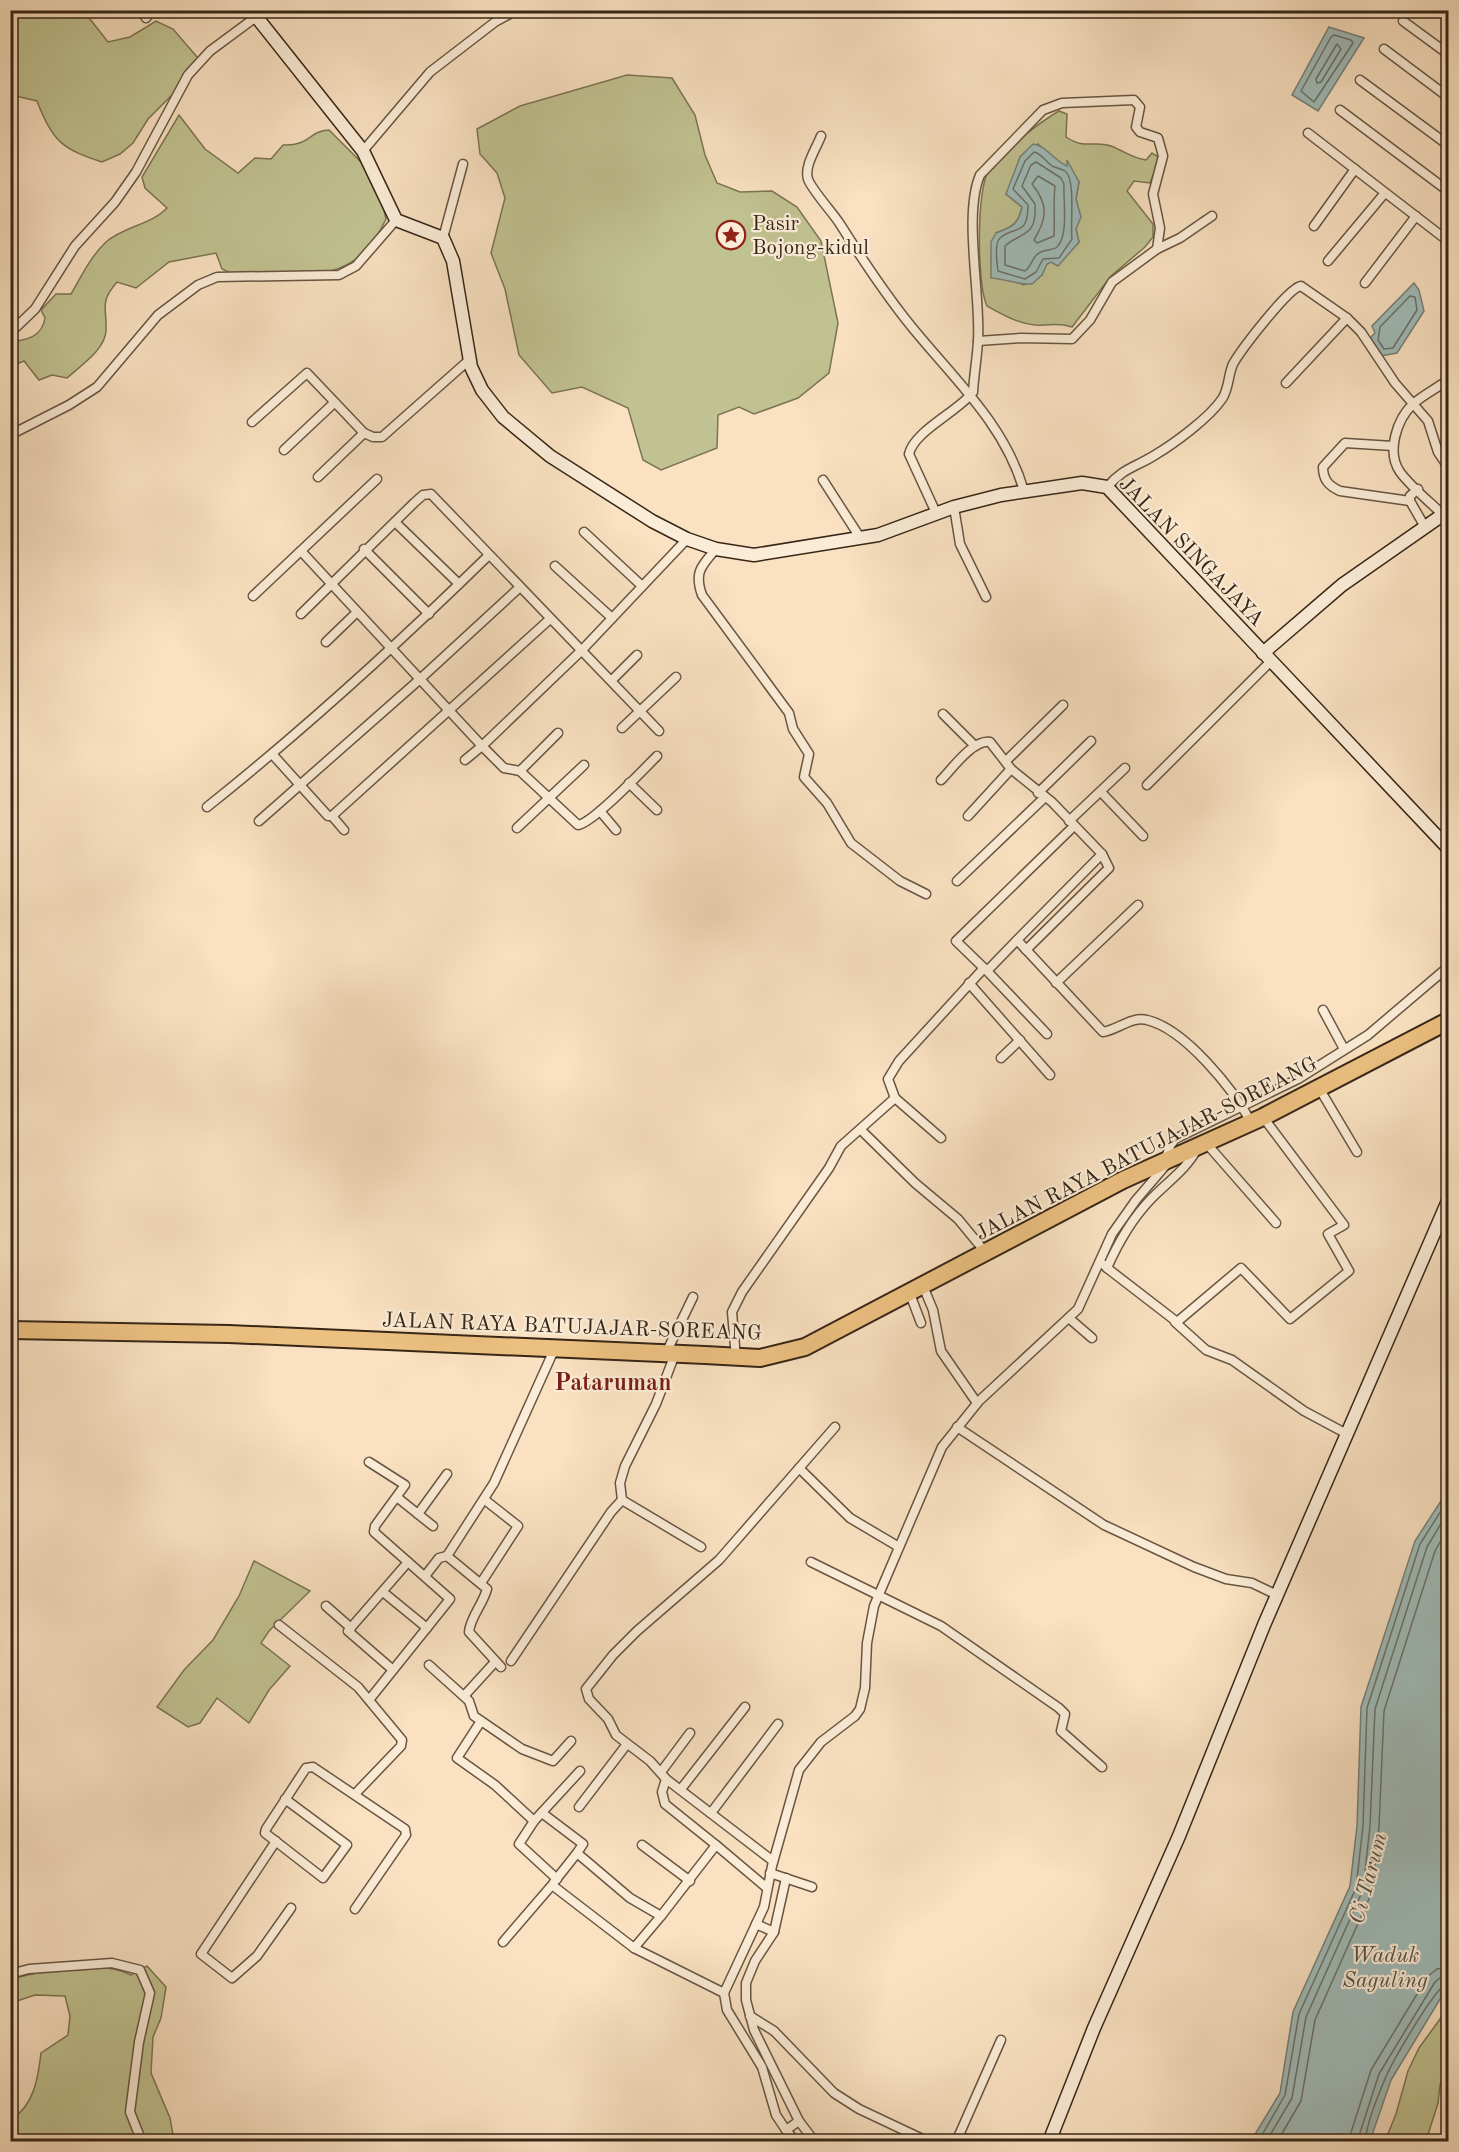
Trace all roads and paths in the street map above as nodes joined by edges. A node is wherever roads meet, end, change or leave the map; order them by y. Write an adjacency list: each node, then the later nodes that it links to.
1 (140, 10): 2 (street)
2 (152, 10)
3 (517, 10): 14 (street)
4 (254, 14): 14 (street); 29 (street)
5 (1403, 21): 7 (street)
6 (1384, 49): 9 (street)
7 (1449, 54)
8 (1360, 80): 13 (street)
9 (1449, 97)
10 (1340, 110): 17 (street)
11 (1308, 133): 16 (street)
12 (821, 136): 34 (street)
13 (1449, 144)
14 (363, 151): 21 (street)
15 (463, 164): 23 (street)
16 (1354, 170): 18 (street); 22 (street)
17 (1449, 191)
18 (1384, 194): 20 (street); 26 (street)
19 (1212, 216): 25 (street)
20 (1416, 216): 24 (street); 27 (street)
21 (396, 220): 23 (street); 39 (street)
22 (1314, 226)
23 (443, 238): 31 (street, JALAN SINGAJAYA)
24 (1449, 241)
25 (1157, 249): 30 (street); 30 (street)
26 (1328, 261)
27 (1365, 283)
28 (1347, 318): 33 (street); 36 (street); 46 (street)
29 (10, 333)
30 (978, 341): 34 (street)
31 (469, 360): 38 (street); 56 (street, JALAN SINGAJAYA)
32 (1449, 380): 36 (street)
33 (1286, 383)
34 (971, 394): 48 (street); 52 (street)
35 (334, 403): 37 (street); 38 (street); 41 (street)
36 (1413, 404): 40 (street); 42 (street)
37 (252, 422)
38 (364, 433): 43 (street)
39 (10, 435)
40 (1393, 446): 47 (street); 49 (street)
41 (284, 450)
42 (1449, 467)
43 (318, 477)
44 (377, 479): 60 (street)
45 (823, 480): 57 (street)
46 (1107, 487): 48 (street, JALAN SINGAJAYA); 78 (street, JALAN SINGAJAYA)
47 (1418, 489): 49 (street); 51 (street)
48 (1024, 491): 50 (street, JALAN SINGAJAYA)
49 (1410, 501): 54 (street)
50 (954, 507): 52 (street, JALAN SINGAJAYA); 68 (street)
51 (1446, 513): 54 (street)
52 (937, 514): 57 (street, JALAN SINGAJAYA)
53 (394, 522): 58 (street); 61 (street); 64 (street)
54 (1425, 527): 78 (street)
55 (584, 532): 65 (street)
56 (687, 539): 59 (street, JALAN SINGAJAYA); 65 (street)
57 (861, 539): 59 (street, JALAN SINGAJAYA)
58 (364, 549): 63 (street); 71 (street)
59 (716, 549): 120 (street)
60 (301, 551): 63 (street); 67 (street)
61 (489, 555): 64 (street); 66 (street)
62 (555, 566): 72 (street)
63 (330, 584): 69 (street); 70 (street)
64 (459, 584): 71 (street)
65 (642, 586): 72 (street)
66 (520, 587): 73 (street); 80 (street)
67 (253, 596)
68 (986, 597)
69 (357, 612): 74 (street); 75 (street)
70 (301, 614)
71 (429, 614): 75 (street)
72 (612, 618): 76 (street)
73 (550, 619): 76 (street); 84 (street)
74 (326, 642)
75 (392, 650): 80 (street); 92 (street)
76 (582, 650): 81 (street); 90 (street)
77 (637, 655): 81 (street)
78 (1267, 657): 101 (street); 117 (street, JALAN SINGAJAYA)
79 (676, 676): 83 (street)
80 (419, 680): 84 (street); 102 (street)
81 (612, 680): 83 (street)
82 (1063, 705): 96 (street)
83 (640, 708): 86 (street); 87 (street)
84 (446, 711): 90 (street); 109 (street)
85 (943, 714): 91 (street)
86 (622, 728)
87 (659, 731)
88 (558, 733): 98 (street)
89 (1091, 741): 104 (street)
90 (482, 746): 94 (street); 98 (street)
91 (975, 746): 96 (street); 99 (street)
92 (273, 755): 102 (street); 106 (street)
93 (657, 756): 100 (street)
94 (465, 760)
95 (584, 765): 105 (street)
96 (1008, 765): 104 (street); 110 (street)
97 (1125, 768): 103 (street)
98 (520, 771): 105 (street)
99 (941, 780)
100 (628, 783): 107 (street); 108 (street)
101 (1147, 785)
102 (300, 786): 109 (street); 111 (street)
103 (1101, 792): 112 (street); 116 (street)
104 (1041, 795): 112 (street); 119 (street)
105 (549, 799): 108 (street); 113 (street)
106 (207, 807)
107 (657, 810)
108 (600, 811): 115 (street)
109 (332, 816): 114 (street)
110 (968, 816)
111 (260, 821)
112 (1071, 823): 118 (street); 125 (street)
113 (517, 828)
114 (344, 830)
115 (616, 830)
116 (1143, 836)
117 (1449, 848)
118 (1102, 855): 122 (street); 123 (street)
119 (957, 881)
120 (926, 894)
121 (1138, 905): 127 (street)
122 (1017, 940): 123 (street); 125 (street)
123 (1026, 950): 127 (street)
124 (1449, 967): 132 (street)
125 (986, 969): 126 (street); 130 (street)
126 (969, 983): 131 (street); 136 (street)
127 (1056, 983): 137 (street)
128 (1323, 1010): 132 (street)
129 (1449, 1022): 135 (highway, JALAN RAYA BATUJAJAR-SOREANG)
130 (1047, 1034)
131 (1020, 1040): 133 (street); 134 (street)
132 (1344, 1049): 137 (street)
133 (1001, 1058)
134 (1050, 1075)
135 (1319, 1088): 137 (highway, JALAN RAYA BATUJAJAR-SOREANG); 141 (street)
136 (895, 1098): 138 (street); 139 (street)
137 (1251, 1114): 140 (highway, JALAN RAYA BATUJAJAR-SOREANG); 142 (street); 150 (street)
138 (861, 1130): 145 (street); 156 (street)
139 (941, 1138)
140 (1200, 1146): 142 (highway, JALAN RAYA BATUJAJAR-SOREANG); 144 (street); 146 (street)
141 (1357, 1152)
142 (1172, 1158): 145 (highway, JALAN RAYA BATUJAJAR-SOREANG); 146 (street)
143 (1449, 1201): 160 (street)
144 (1276, 1223)
145 (986, 1253): 147 (highway, JALAN RAYA BATUJAJAR-SOREANG)
146 (1103, 1265): 149 (street); 150 (street)
147 (917, 1290): 151 (street); 156 (highway, JALAN RAYA BATUJAJAR-SOREANG); 157 (street)
148 (693, 1297): 155 (street)
149 (1070, 1319): 153 (street); 157 (street)
150 (1175, 1322): 160 (street)
151 (921, 1323)
152 (10, 1330): 154 (highway, JALAN RAYA BATUJAJAR-SOREANG)
153 (1092, 1338)
154 (554, 1350): 155 (highway, JALAN RAYA BATUJAJAR-SOREANG); 165 (street)
155 (671, 1354): 156 (highway, JALAN RAYA BATUJAJAR-SOREANG); 166 (street)
156 (736, 1359)
157 (977, 1403): 159 (street)
158 (835, 1427): 162 (street)
159 (957, 1427): 170 (street); 178 (street)
160 (1347, 1434): 178 (street)
161 (369, 1462): 164 (street)
162 (799, 1468): 170 (street); 193 (street)
163 (447, 1474): 167 (street)
164 (398, 1498): 167 (street); 172 (street)
165 (485, 1500): 171 (street); 175 (street)
166 (622, 1500): 169 (street); 183 (street)
167 (418, 1514): 168 (street)
168 (433, 1526)
169 (701, 1547)
170 (899, 1547): 177 (street)
171 (447, 1556): 174 (street); 175 (street)
172 (408, 1562): 174 (street); 176 (street)
173 (811, 1562): 177 (street)
174 (425, 1576): 182 (street)
175 (481, 1583): 186 (street)
176 (383, 1592): 181 (street); 182 (street)
177 (878, 1595): 194 (street); 208 (street)
178 (1277, 1595): 234 (street)
179 (326, 1606): 181 (street)
180 (279, 1625): 187 (street)
181 (351, 1628): 185 (street)
182 (427, 1628): 185 (street)
183 (511, 1660)
184 (429, 1665): 186 (street)
185 (393, 1670): 187 (street)
186 (464, 1696): 189 (street)
187 (369, 1700): 198 (street)
188 (745, 1707): 197 (street)
189 (481, 1721): 192 (street); 203 (street)
190 (778, 1724): 202 (street)
191 (690, 1733): 196 (street)
192 (571, 1741)
193 (627, 1744): 196 (street); 200 (street)
194 (1102, 1767)
195 (580, 1771): 201 (street)
196 (663, 1776): 197 (street); 206 (street)
197 (681, 1790): 202 (street)
198 (355, 1794): 199 (street); 216 (street)
199 (285, 1799): 204 (street); 204 (street)
200 (579, 1807)
201 (542, 1813): 203 (street); 207 (street)
202 (711, 1813): 208 (street)
203 (534, 1821): 212 (street)
204 (276, 1841): 215 (street)
205 (642, 1845): 211 (street)
206 (716, 1845): 211 (street); 214 (street)
207 (577, 1853): 212 (street); 217 (street)
208 (773, 1861): 209 (street)
209 (770, 1873): 210 (street); 214 (street)
210 (786, 1878): 213 (street); 219 (street)
211 (690, 1881): 217 (street)
212 (554, 1882): 220 (street); 221 (street)
213 (812, 1887)
214 (767, 1888): 218 (street)
215 (291, 1908)
216 (355, 1909)
217 (661, 1916): 221 (street)
218 (756, 1924): 219 (street); 223 (street)
219 (774, 1932): 224 (street)
220 (503, 1942)
221 (634, 1948): 223 (street)
222 (10, 1974): 229 (street)
223 (724, 1994): 227 (street)
224 (750, 2016): 226 (street); 232 (street)
225 (1001, 2040): 228 (street)
226 (799, 2121): 227 (street); 231 (street)
227 (786, 2130): 230 (street)
228 (957, 2138): 233 (street)
229 (142, 2142)
230 (796, 2142)
231 (815, 2142)
232 (929, 2142)
233 (971, 2142)
234 (1049, 2142)

